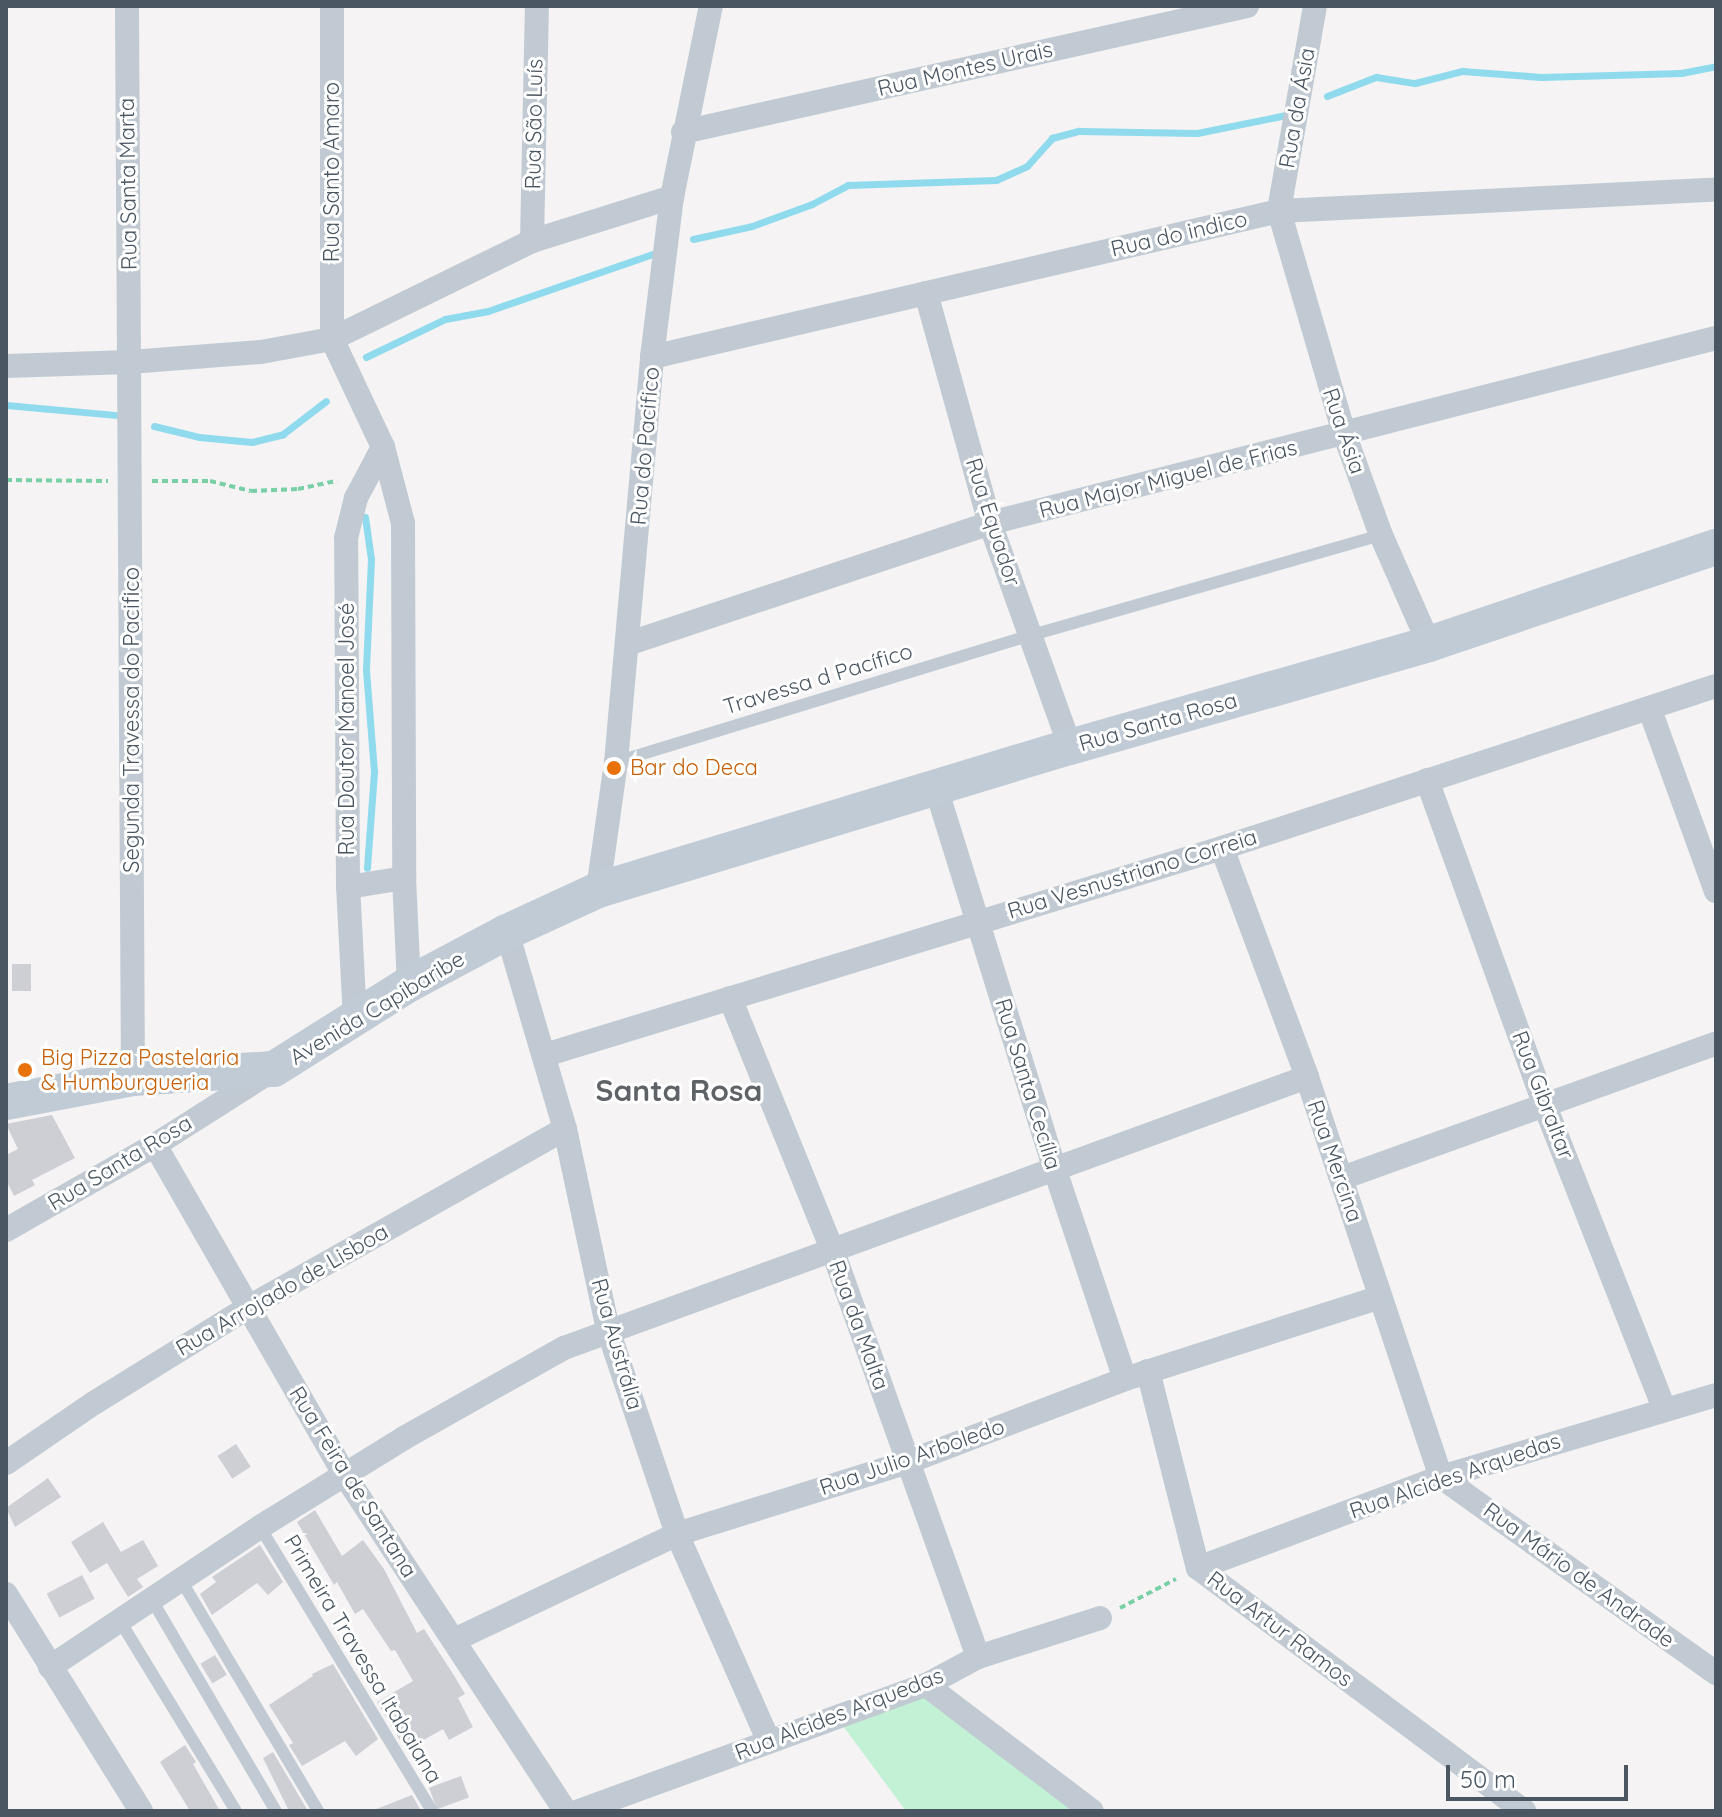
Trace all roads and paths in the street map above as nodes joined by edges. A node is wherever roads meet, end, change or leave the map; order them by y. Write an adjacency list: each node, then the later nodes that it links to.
1 (127, 6): 16 (street, Rua Santa Marta)
2 (332, 6): 14 (street, Rua Santo Amaro)
3 (537, 6): 11 (street, Rua São Luís)
4 (711, 6): 7 (street, Rua do Pacifico)
5 (1247, 6): 7 (street, Rua Montes Urais)
6 (1315, 6): 10 (street, Rua da Ásia)
7 (683, 132): 9 (street, Rua do Pacifico)
8 (1716, 190): 10 (street, Rua do indico)
9 (672, 197): 11 (street); 15 (street, Rua do Pacifico)
10 (1279, 211): 12 (street, Rua do indico); 18 (street, Rua Ásia)
11 (532, 241): 14 (street)
12 (926, 293): 15 (street, Rua do indico); 23 (street, Rua Equador)
13 (1716, 338): 18 (street, Rua Major Miguel de Frias)
14 (332, 339): 16 (street); 19 (street)
15 (652, 357): 27 (street, Rua do Pacifico)
16 (130, 362): 17 (street); 22 (street, Segunda Travessa do Pacifico)
17 (6, 366)
18 (1344, 433): 23 (street, Rua Major Miguel de Frias); 24 (street, Rua Ásia)
19 (383, 447): 20 (street, Rua Doutor Manoel José); 36 (street)
20 (366, 475): 22 (path); 37 (street, Rua Doutor Manoel José)
21 (6, 480): 22 (path)
22 (131, 482): 49 (street, Segunda Travessa do Pacifico)
23 (990, 523): 26 (street, Rua Equador); 27 (street, Rua Major Miguel de Frias)
24 (1381, 535): 26 (lane, Travessa d Pacífico); 28 (street, Rua Ásia)
25 (1716, 547): 28 (street, Rua Santa Rosa)
26 (1032, 635): 31 (street, Rua Equador); 32 (lane, Travessa d Pacífico)
27 (627, 644): 32 (street, Rua do Pacifico)
28 (1429, 644): 31 (street, Rua Santa Rosa)
29 (1716, 686): 30 (street, Rua Vesnustriano Correia)
30 (1650, 710): 33 (street, Rua Vesnustriano Correia); 39 (street)
31 (1070, 747): 34 (street, Rua Santa Rosa)
32 (616, 762): 38 (street, Rua do Pacifico)
33 (1427, 780): 35 (street, Rua Vesnustriano Correia); 51 (street, Rua Gibraltar)
34 (936, 788): 38 (street, Rua Santa Rosa); 40 (street, Rua Santa Cecília)
35 (1222, 848): 40 (street, Rua Vesnustriano Correia); 48 (street, Rua Mercina)
36 (404, 878): 37 (street); 42 (street)
37 (348, 887): 44 (street, Rua Doutor Manoel José)
38 (598, 890): 41 (street, Avenida Capibaribe)
39 (1716, 891)
40 (978, 921): 43 (street, Rua Vesnustriano Correia); 54 (street, Rua Santa Cecília)
41 (507, 932): 42 (street, Avenida Capibaribe); 46 (street, Rua Austrália)
42 (409, 984): 44 (street, Avenida Capibaribe)
43 (730, 998): 46 (street, Rua Vesnustriano Correia); 57 (street, Rua da Malta)
44 (355, 1019): 47 (street, Avenida Capibaribe)
45 (1716, 1043): 51 (street)
46 (545, 1055): 52 (street, Rua Austrália)
47 (274, 1069): 49 (street, Avenida Capibaribe); 53 (street, Rua Santa Rosa)
48 (1307, 1077): 54 (street); 55 (street, Rua Mercina)
49 (133, 1078): 50 (street, Avenida Capibaribe)
50 (6, 1102)
51 (1545, 1106): 55 (street); 63 (street, Rua Gibraltar)
52 (565, 1129): 59 (street, Rua Arrojado de Lisboa); 60 (street, Rua Austrália)
53 (155, 1145): 56 (street, Rua Santa Rosa); 59 (street, Rua Feira de Santana)
54 (1055, 1170): 57 (street); 61 (street, Rua Santa Cecília)
55 (1342, 1178): 58 (street, Rua Mercina)
56 (6, 1230)
57 (832, 1249): 60 (street); 64 (street, Rua da Malta)
58 (1380, 1297): 61 (street, Rua Julio Arboledo); 67 (street, Rua Mercina)
59 (247, 1308): 65 (street, Rua Arrojado de Lisboa); 66 (street, Rua Feira de Santana)
60 (608, 1330): 66 (street); 69 (street, Rua Austrália)
61 (1136, 1375): 64 (street, Rua Julio Arboledo); 70 (street, Rua Artur Ramos)
62 (1716, 1395): 63 (street, Rua Alcides Arquedas)
63 (1664, 1408): 67 (street, Rua Alcides Arquedas)
64 (908, 1462): 69 (street, Rua Julio Arboledo); 77 (street, Rua da Malta)
65 (6, 1463)
66 (346, 1477): 68 (street); 76 (street, Rua Feira de Santana)
67 (1441, 1477): 70 (street, Rua Alcides Arquedas); 79 (street, Rua Mário de Andrade)
68 (260, 1527): 71 (street); 86 (lane, Primeira Travessa Itabaiana)
69 (677, 1534): 76 (street, Rua Julio Arboledo); 81 (street, Rua Austrália)
70 (1198, 1568): 74 (path); 90 (street, Rua Artur Ramos)
71 (181, 1580): 73 (street); 85 (lane)
72 (6, 1594): 78 (street)
73 (152, 1600): 75 (street); 84 (lane)
74 (1100, 1618): 77 (street, Rua Alcides Arquedas)
75 (120, 1621): 78 (street); 83 (lane)
76 (454, 1640): 87 (street, Rua Feira de Santana)
77 (978, 1657): 80 (street, Rua Alcides Arquedas)
78 (50, 1667): 82 (street)
79 (1716, 1673)
80 (926, 1685): 81 (street, Rua Alcides Arquedas); 89 (street)
81 (769, 1742): 88 (street, Rua Alcides Arquedas)
82 (141, 1811)
83 (236, 1811)
84 (276, 1811)
85 (318, 1811)
86 (432, 1811)
87 (565, 1811)
88 (579, 1811)
89 (1092, 1811)
90 (1524, 1811)

